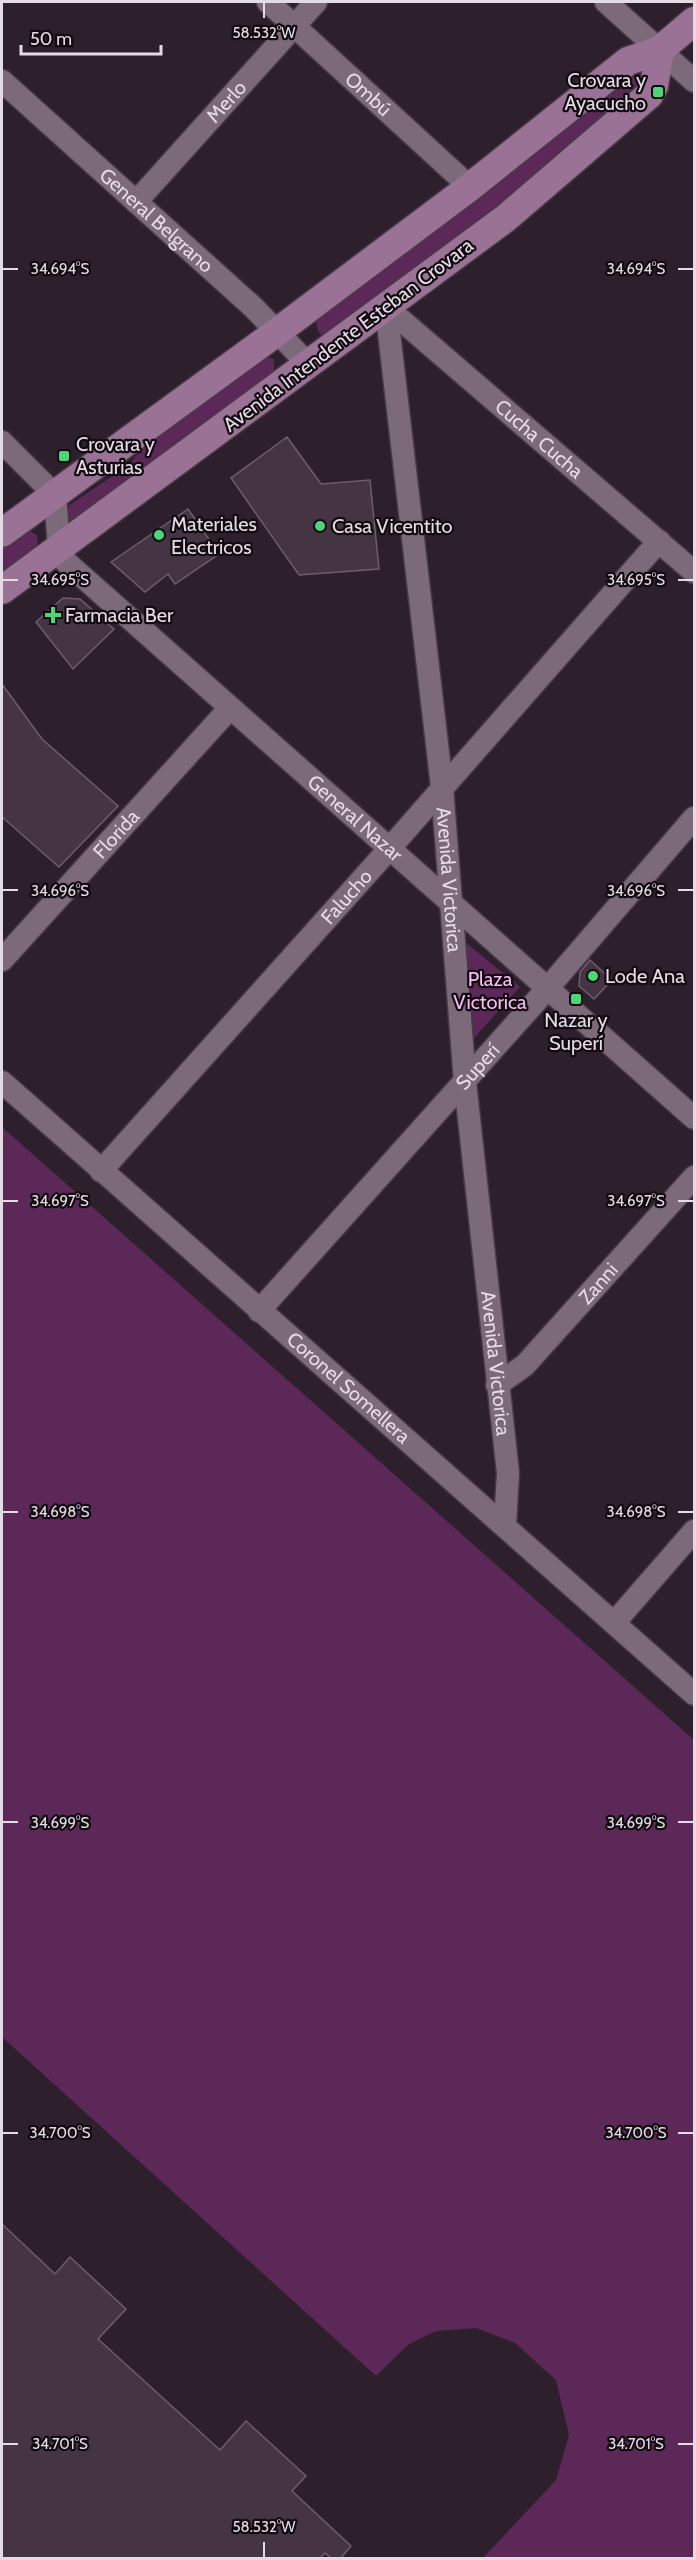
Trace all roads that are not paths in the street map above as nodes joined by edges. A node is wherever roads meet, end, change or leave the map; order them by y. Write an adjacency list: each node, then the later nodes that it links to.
1 (268, 2): 5 (street, Ombú)
2 (316, 2): 5 (street, Merlo)
3 (606, 2): 6 (street)
4 (694, 21): 6 (main road)
5 (294, 25): 9 (street, Ombú); 10 (street, Merlo)
6 (660, 50): 8 (street); 9 (main road); 11 (main road, Avenida Intendente Esteban Crovara)
7 (2, 81): 10 (street, General Belgrano)
8 (694, 81)
9 (470, 187): 12 (main road)
10 (136, 202): 12 (street, General Belgrano)
11 (386, 306): 13 (main road, Avenida Intendente Esteban Crovara); 17 (street, Cucha Cucha); 22 (street, Avenida Victorica)
12 (277, 332): 13 (street, General Belgrano); 15 (main road)
13 (308, 364): 18 (main road, Avenida Intendente Esteban Crovara)
14 (2, 442): 15 (street)
15 (55, 495): 16 (main road); 18 (street)
16 (2, 533)
17 (659, 541): 19 (street, Cucha Cucha); 22 (street, Falucho)
18 (59, 549): 20 (main road, Avenida Intendente Esteban Crovara); 21 (street, General Nazar)
19 (694, 572)
20 (2, 590)
21 (230, 708): 24 (street, General Nazar); 26 (street, Florida)
22 (442, 787): 24 (street, Falucho); 25 (street, Avenida Victorica)
23 (694, 818): 27 (street, Superí)
24 (390, 848): 25 (street, General Nazar); 31 (street, Falucho)
25 (450, 903): 27 (street, General Nazar); 29 (street, Avenida Victorica)
26 (2, 960)
27 (547, 989): 29 (street, Superí); 30 (street, General Nazar)
28 (2, 1082): 31 (street, Coronel Somellera)
29 (465, 1082): 33 (street, Superí); 34 (street, Avenida Victorica)
30 (694, 1118)
31 (102, 1171): 33 (street, Coronel Somellera)
32 (694, 1177): 34 (street, Zanni)
33 (259, 1311): 35 (street, Coronel Somellera)
34 (497, 1385): 35 (street, Avenida Victorica)
35 (505, 1524): 37 (street, Coronel Somellera)
36 (694, 1531): 37 (street)
37 (614, 1623): 38 (street, Coronel Somellera)
38 (694, 1694)

